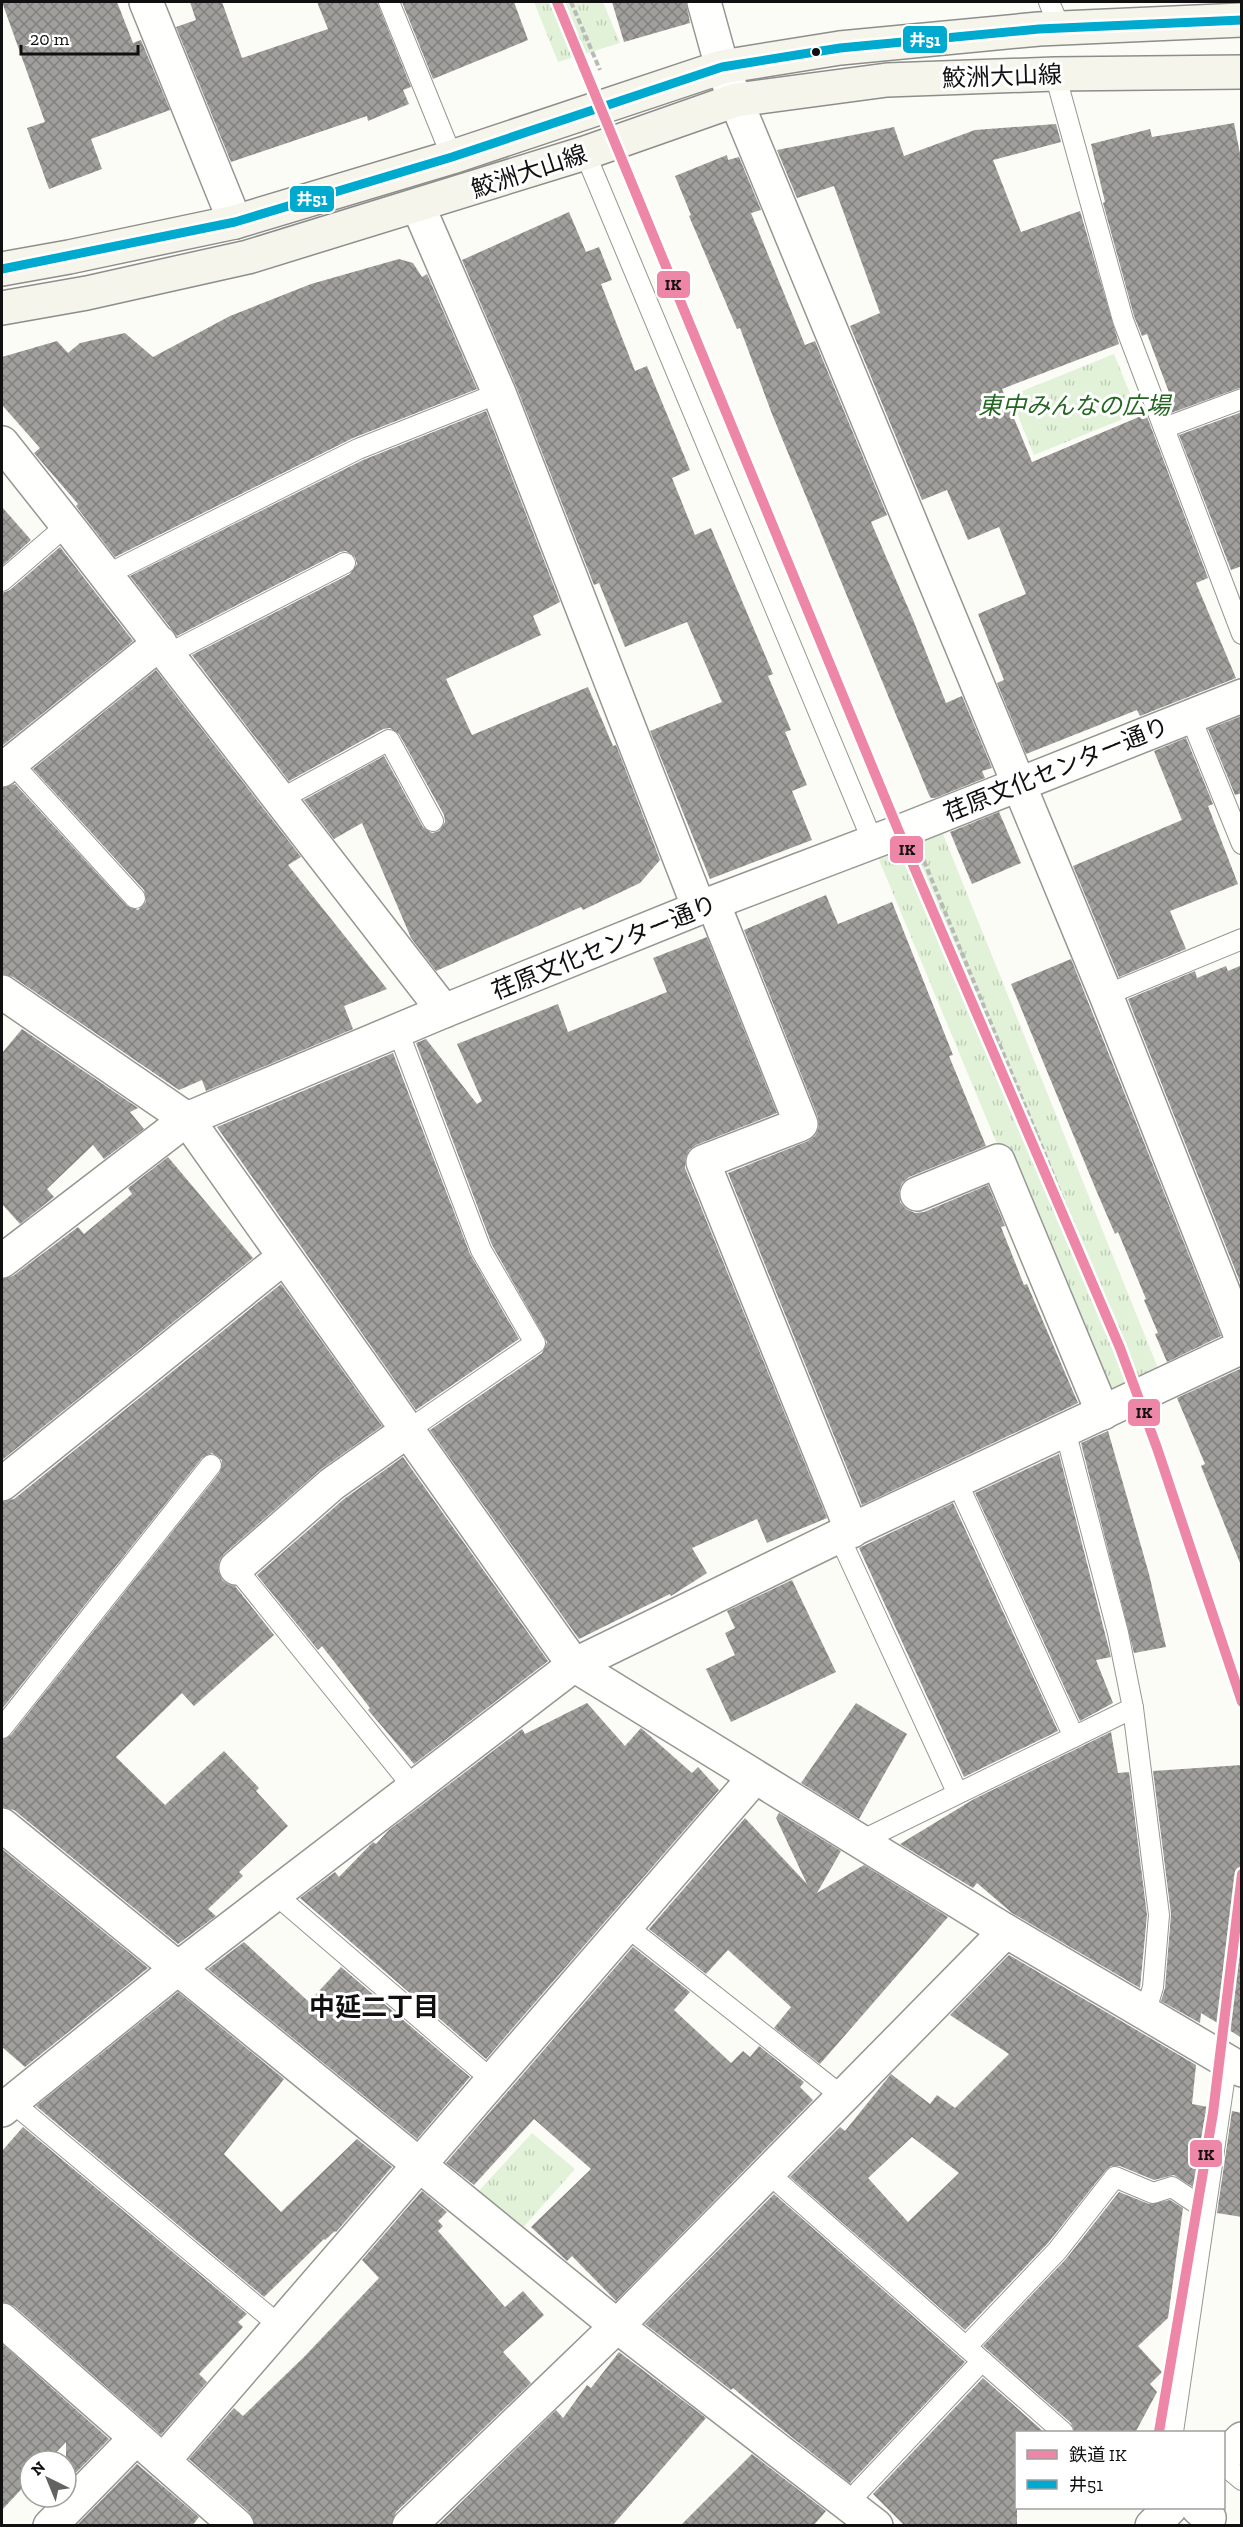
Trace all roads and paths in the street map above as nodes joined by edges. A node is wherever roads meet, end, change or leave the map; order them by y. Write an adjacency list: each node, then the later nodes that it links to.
1 (146, 2): 15 (street)
2 (389, 2): 13 (lane)
3 (571, 2): 10 (path)
4 (704, 2): 7 (street)
5 (1054, 15): 6 (main road, 鮫洲大山線); 7 (main road, 鮫洲大山線)
6 (1242, 20)
7 (722, 66): 11 (street); 13 (main road, 鮫洲大山線)
8 (1242, 72): 9 (main road, 鮫洲大山線)
9 (1055, 74): 11 (main road, 鮫洲大山線); 20 (lane)
10 (602, 76)
11 (736, 100): 12 (main road, 鮫洲大山線); 31 (street)
12 (585, 153): 14 (main road, 鮫洲大山線); 35 (lane)
13 (452, 157): 15 (main road, 鮫洲大山線)
14 (418, 206): 17 (main road, 鮫洲大山線); 18 (street)
15 (235, 222): 16 (main road, 鮫洲大山線)
16 (2, 269)
17 (2, 308)
18 (499, 393): 24 (lane); 38 (street)
19 (1242, 399): 20 (lane)
20 (1164, 428): 26 (lane)
21 (2, 443): 22 (street)
22 (68, 525): 24 (street); 25 (lane)
23 (345, 563): 27 (lane)
24 (106, 575): 27 (street)
25 (2, 581)
26 (1242, 634)
27 (164, 649): 30 (street); 32 (street)
28 (1242, 696): 29 (street, 荏原文化センター通り)
29 (1190, 716): 31 (street, 荏原文化センター通り); 36 (lane)
30 (6, 766): 37 (lane)
31 (1020, 784): 34 (street, 荏原文化センター通り); 41 (street)
32 (281, 799): 33 (lane); 42 (street)
33 (433, 821)
34 (910, 827): 35 (street, 荏原文化センター通り); 50 (path)
35 (873, 842): 38 (street, 荏原文化センター通り)
36 (1242, 844)
37 (135, 898)
38 (706, 906): 42 (street, 荏原文化センター通り); 57 (street)
39 (1242, 939): 41 (lane)
40 (2, 992): 44 (street)
41 (1106, 995): 48 (street)
42 (444, 1011): 43 (street, 荏原文化センター通り)
43 (398, 1031): 44 (street, 荏原文化センター通り); 53 (lane)
44 (187, 1119): 46 (street); 47 (street, 荏原文化センター通り)
45 (917, 1194): 51 (street)
46 (284, 1257): 53 (street); 56 (street)
47 (2, 1261)
48 (1242, 1339)
49 (1242, 1347): 50 (street)
50 (1140, 1396): 51 (street)
51 (1102, 1413): 52 (street)
52 (1065, 1430): 55 (street); 60 (lane)
53 (407, 1431): 58 (street); 59 (street)
54 (211, 1465): 61 (lane)
55 (964, 1479): 57 (street); 62 (lane)
56 (2, 1484)
57 (845, 1534): 59 (street); 65 (lane)
58 (236, 1568): 64 (lane)
59 (574, 1665): 63 (street); 64 (street)
60 (1133, 1708): 62 (lane); 72 (lane)
61 (2, 1728)
62 (1074, 1737): 65 (lane)
63 (755, 1777): 67 (street); 69 (street)
64 (414, 1788): 68 (street)
65 (957, 1792): 67 (lane)
66 (2, 1825): 71 (street)
67 (861, 1840): 70 (street)
68 (275, 1894): 71 (street); 74 (lane)
69 (626, 1926): 74 (street); 75 (lane)
70 (1006, 1931): 72 (street); 75 (street)
71 (177, 1969): 76 (street); 77 (street)
72 (1145, 2014): 73 (street)
73 (1234, 2065): 79 (lane)
74 (492, 2080): 77 (street)
75 (843, 2097): 78 (street)
76 (7, 2106): 81 (lane)
77 (419, 2166): 81 (street); 82 (street)
78 (768, 2173): 82 (street); 83 (lane)
79 (1205, 2210): 83 (lane); 86 (lane)
80 (2, 2320): 87 (street)
81 (280, 2326): 90 (street)
82 (617, 2326): 97 (street); 98 (street)
83 (966, 2347): 84 (lane)
84 (982, 2361): 85 (lane); 93 (lane)
85 (1062, 2431)
86 (1173, 2431)
87 (136, 2438): 90 (street); 95 (street)
88 (1242, 2439): 89 (street)
89 (1225, 2456)
90 (163, 2461): 96 (street)
91 (1225, 2466): 92 (lane)
92 (1242, 2480)
93 (859, 2491)
94 (1199, 2509): 99 (street)
95 (51, 2526)
96 (237, 2526)
97 (409, 2526)
98 (876, 2526)
99 (1207, 2526)

